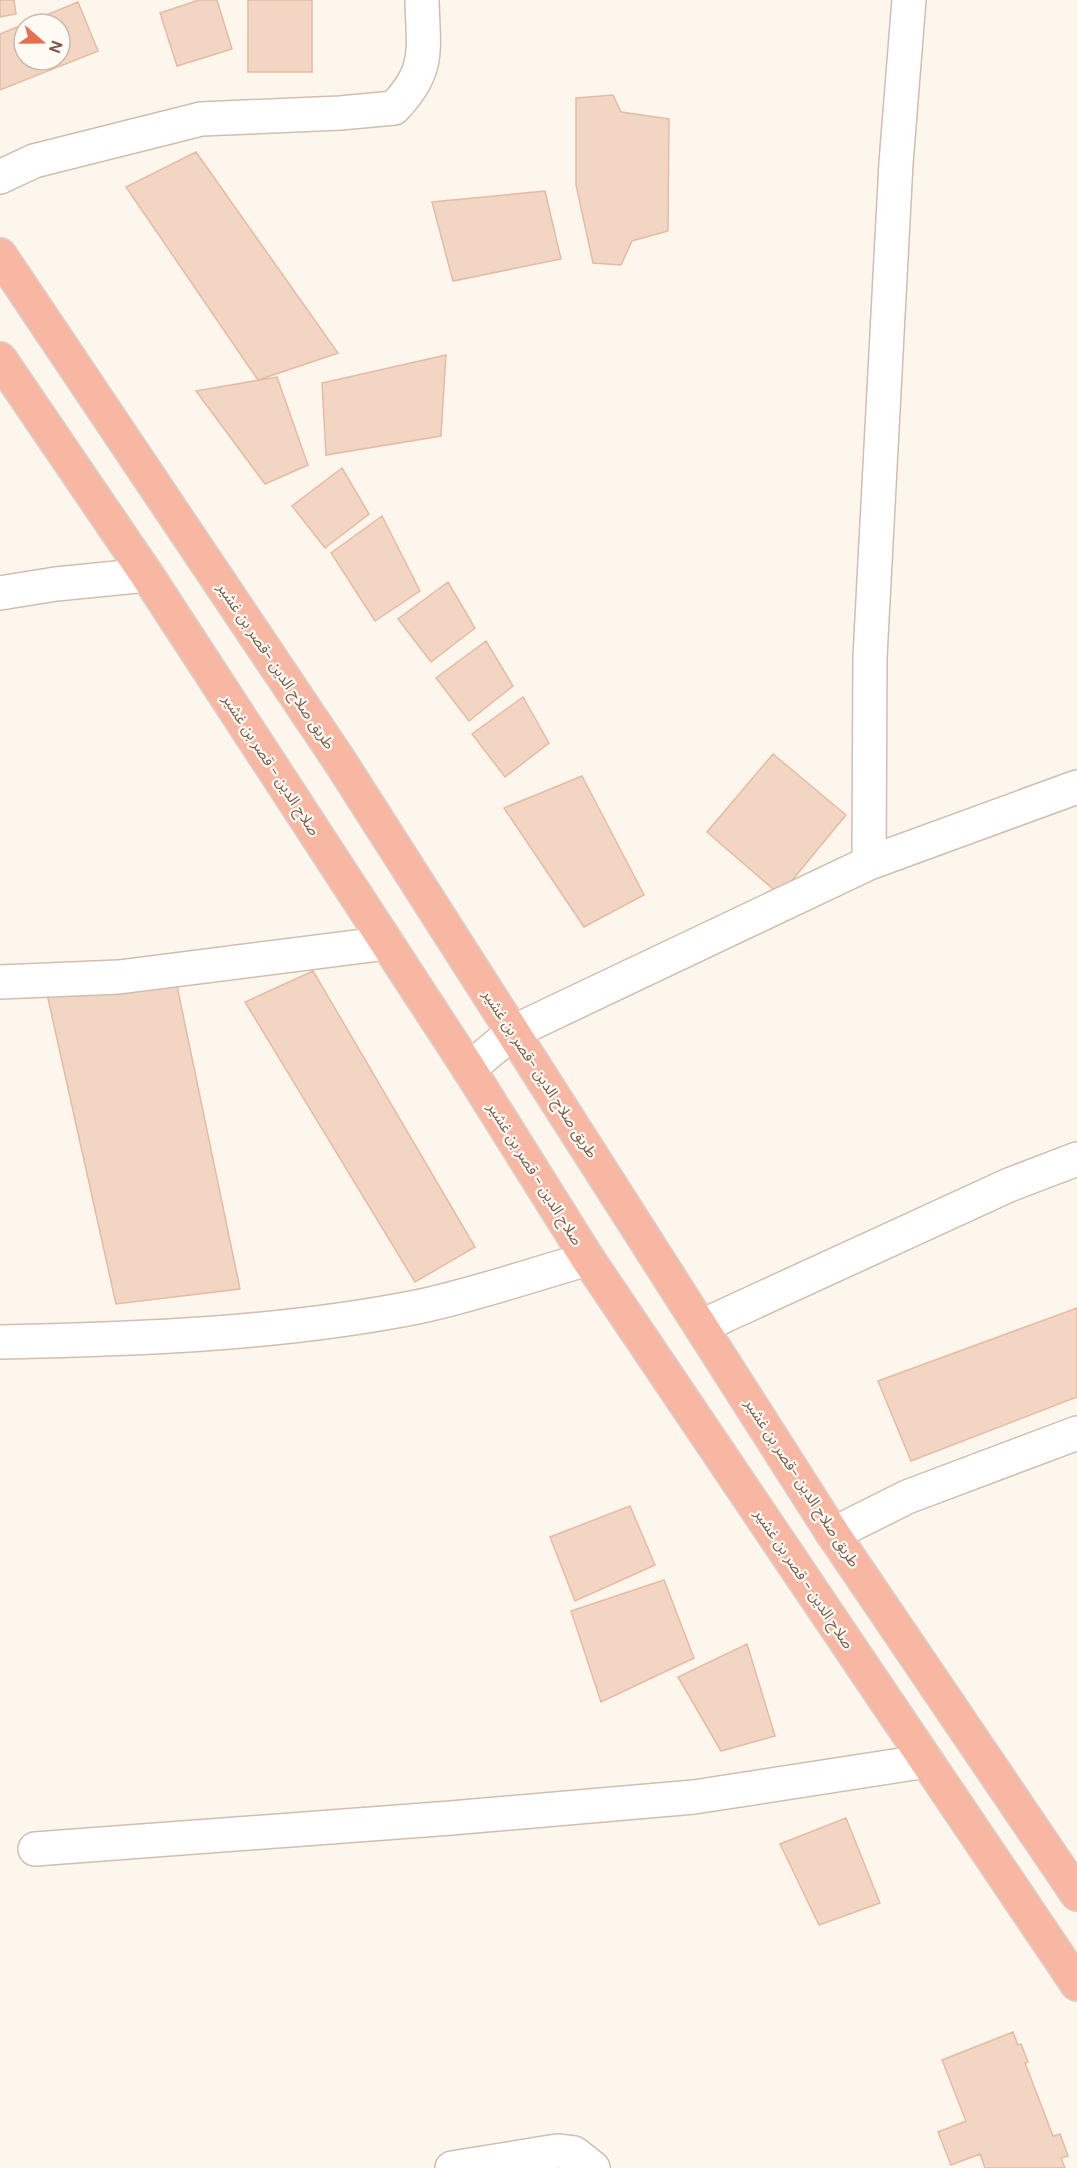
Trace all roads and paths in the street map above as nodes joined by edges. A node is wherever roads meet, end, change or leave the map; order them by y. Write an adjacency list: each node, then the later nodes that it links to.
1 (422, 0): 3 (street)
2 (909, 0): 9 (street)
3 (0, 177)
4 (0, 255): 12 (highway, طريق صلاح الدين -قصر بن غشير)
5 (0, 359): 6 (highway, صلاح الدين - قصر بن غشير)
6 (147, 575): 7 (street); 10 (highway, صلاح الدين - قصر بن غشير)
7 (0, 593)
8 (1077, 787): 9 (street)
9 (869, 863): 12 (street)
10 (387, 943): 11 (street); 13 (highway, صلاح الدين - قصر بن غشير)
11 (0, 982)
12 (513, 1032): 13 (street); 16 (highway, طريق صلاح الدين -قصر بن غشير)
13 (469, 1069): 15 (highway, صلاح الدين - قصر بن غشير)
14 (1077, 1159): 16 (street)
15 (588, 1259): 17 (street); 20 (highway, صلاح الدين - قصر بن غشير)
16 (702, 1326): 19 (highway, طريق صلاح الدين -قصر بن غشير)
17 (0, 1342)
18 (1077, 1433): 19 (street)
19 (833, 1534): 22 (highway, طريق صلاح الدين -قصر بن غشير)
20 (927, 1761): 21 (street); 23 (highway, صلاح الدين - قصر بن غشير)
21 (35, 1849)
22 (1077, 1894)
23 (1077, 1984)
24 (452, 2168): 25 (street)
25 (593, 2168)

